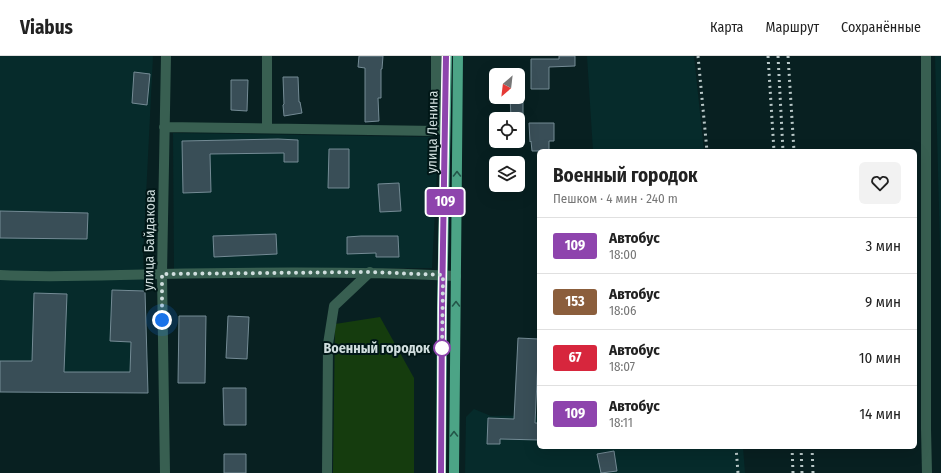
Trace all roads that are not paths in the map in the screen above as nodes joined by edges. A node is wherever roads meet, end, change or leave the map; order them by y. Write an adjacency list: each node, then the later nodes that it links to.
1 (166, 56): 7 (street, улица Байдакова)
2 (267, 56): 8 (street)
3 (436, 56): 8 (street, улица Ленина)
4 (446, 56): 12 (main road, улица Ленина)
5 (458, 56): 13 (main road, улица Ленина, one-way to 5)
6 (926, 56): 18 (street)
7 (164, 127): 8 (street); 11 (street, улица Байдакова)
8 (267, 128)
9 (370, 272): 11 (street); 12 (street); 15 (street)
10 (0, 274): 11 (street)
11 (162, 274): 14 (street, улица Байдакова)
12 (443, 275): 13 (street); 16 (main road, улица Ленина)
13 (456, 276): 17 (main road, улица Ленина, one-way to 13)
14 (165, 473)
15 (327, 473)
16 (441, 473)
17 (454, 473)
18 (928, 473)

